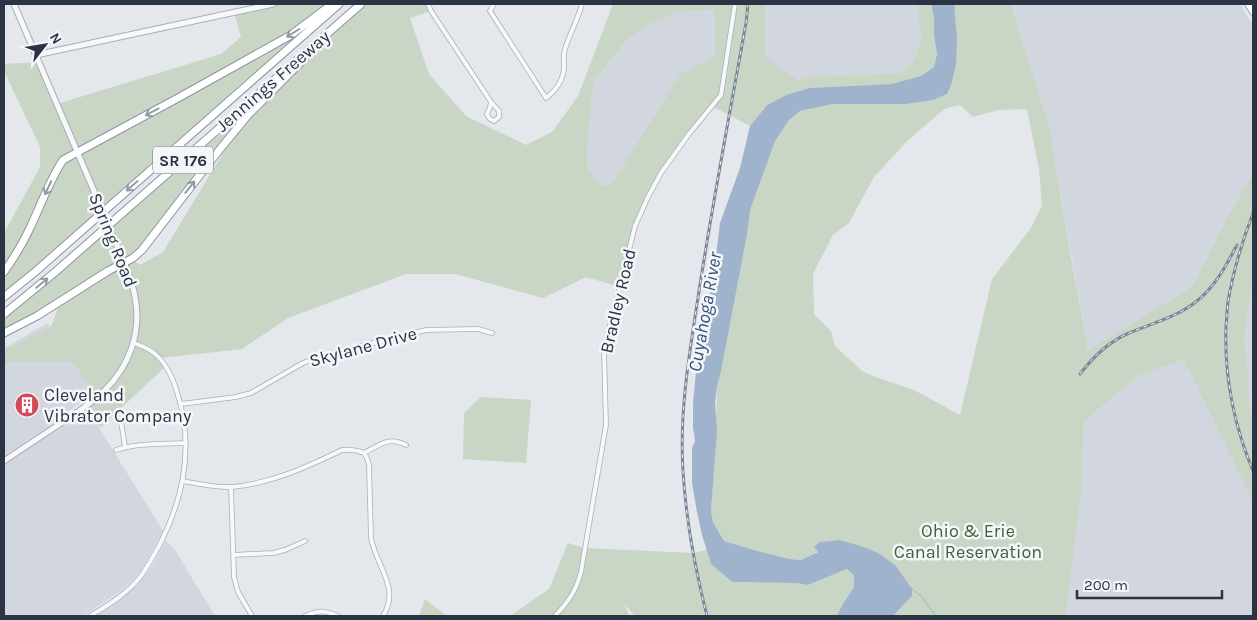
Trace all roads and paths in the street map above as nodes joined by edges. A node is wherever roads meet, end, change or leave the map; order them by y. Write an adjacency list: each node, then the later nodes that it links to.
1 (14, 4): 14 (street, Spring Road)
2 (273, 4): 11 (street)
3 (332, 4): 16 (highway, one-way to 16)
4 (339, 4): 19 (highway, Jennings Freeway / SR 176, one-way to 19)
5 (361, 4): 13 (highway, Jennings Freeway / SR 176)
6 (428, 4): 15 (street)
7 (494, 4): 8 (street)
8 (582, 4)
9 (735, 4): 41 (street, Bradley Road)
10 (1248, 4): 12 (main road)
11 (257, 5): 14 (street)
12 (1253, 12)
13 (321, 40): 17 (highway, one-way to 13); 20 (highway, Jennings Freeway / SR 176, one-way to 13)
14 (36, 56): 16 (street, Spring Road)
15 (491, 102): 15 (street)
16 (78, 152): 17 (street, Spring Road, bridge); 18 (highway, one-way to 18)
17 (124, 263): 21 (highway); 23 (street, Spring Road)
18 (4, 272)
19 (4, 297)
20 (4, 314)
21 (4, 333)
22 (492, 333): 24 (street, Skylane Drive)
23 (134, 343): 24 (street); 31 (street, Spring Road)
24 (181, 404): 26 (street)
25 (120, 421): 28 (street)
26 (186, 443): 28 (street); 32 (street)
27 (406, 445): 30 (street)
28 (125, 447): 29 (street)
29 (116, 450)
30 (364, 453): 33 (street); 40 (street)
31 (4, 461)
32 (183, 481): 33 (street); 36 (street)
33 (231, 487): 35 (street)
34 (305, 541): 35 (street)
35 (233, 555): 37 (street)
36 (90, 616)
37 (252, 616)
38 (305, 616): 39 (street)
39 (338, 616)
40 (383, 616)
41 (555, 616)

